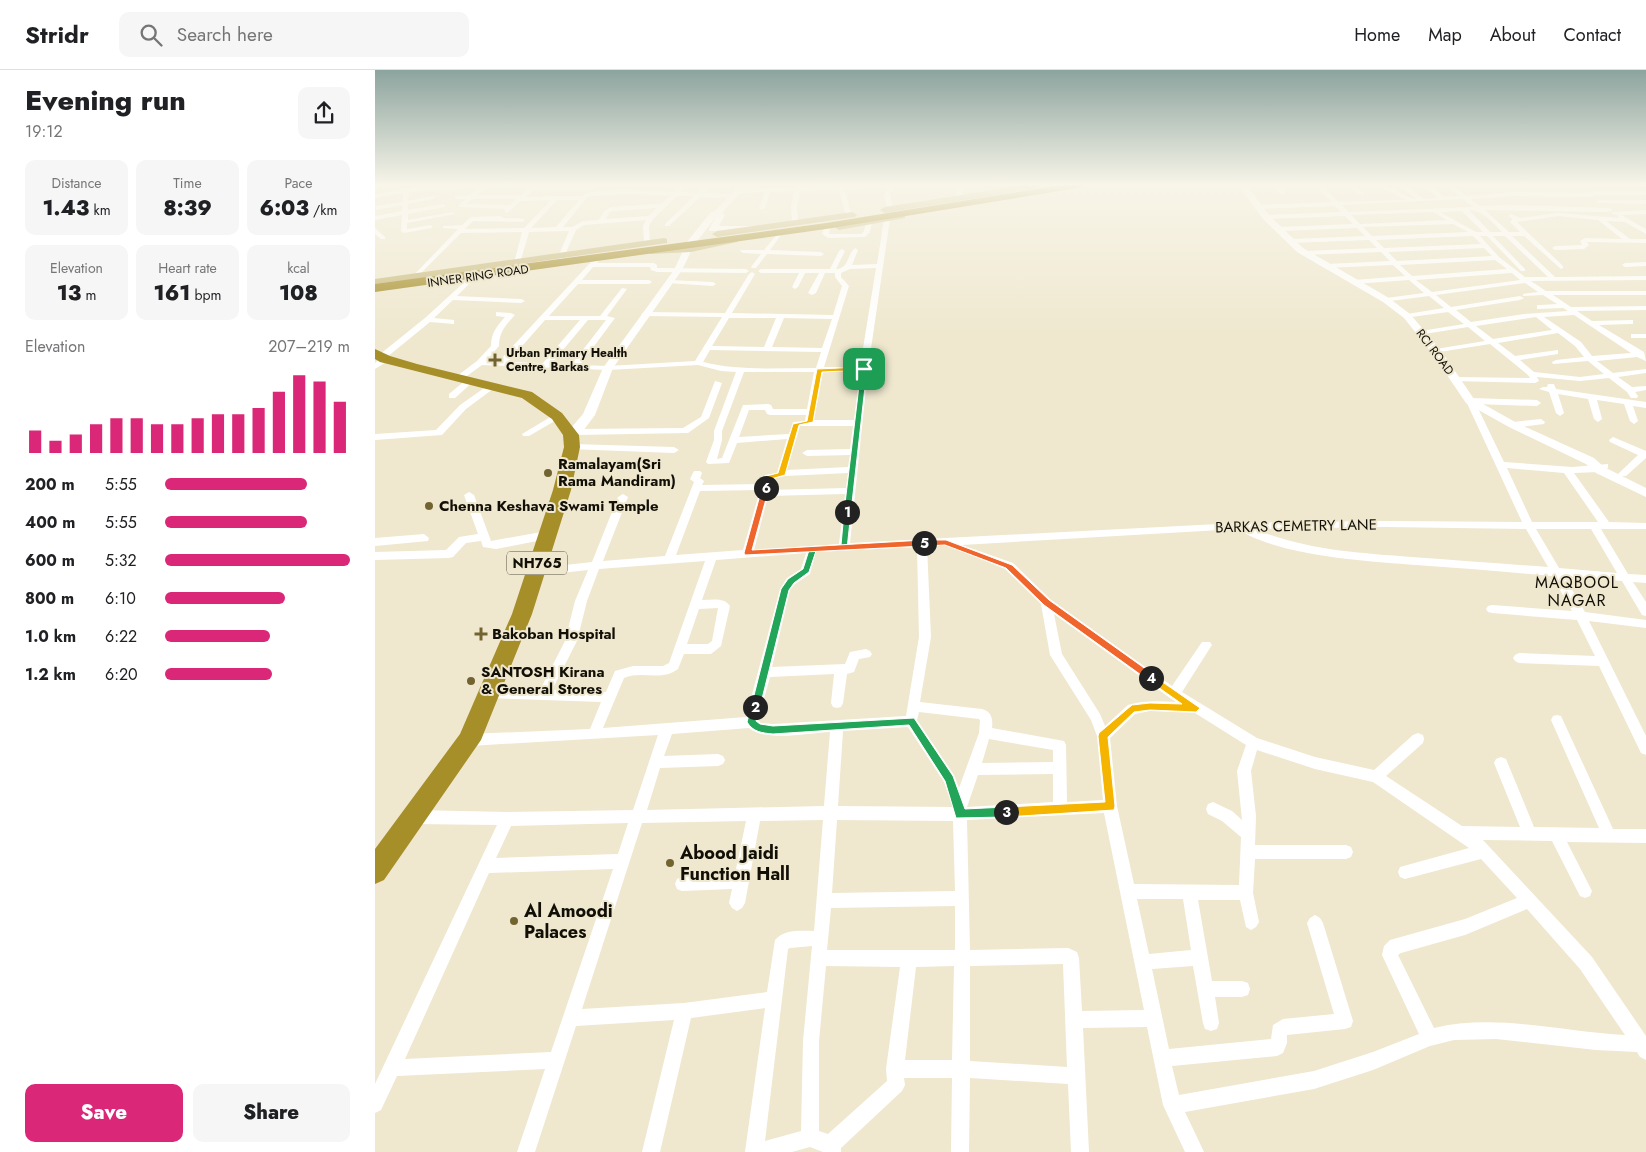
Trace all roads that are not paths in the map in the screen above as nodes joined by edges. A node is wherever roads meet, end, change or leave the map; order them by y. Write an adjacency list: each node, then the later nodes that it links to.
1 (380, 235): 21 (street)
2 (454, 235): 58 (street)
3 (525, 235): 42 (street)
4 (570, 235): 39 (street)
5 (647, 235): 26 (street)
6 (700, 235): 20 (main road, INNER RING ROAD)
7 (732, 235): 70 (highway)
8 (755, 235): 70 (highway)
9 (774, 235): 30 (main road, INNER RING ROAD)
10 (778, 235): 35 (street)
11 (886, 235): 48 (street)
12 (1286, 235): 24 (street, RCI ROAD)
13 (1367, 235): 22 (street)
14 (1435, 235): 22 (street)
15 (1476, 235): 29 (street)
16 (1488, 235): 36 (street)
17 (1507, 235): 37 (street)
18 (1528, 235): 50 (street)
19 (1623, 235): 23 (street)
20 (695, 236): 26 (main road, INNER RING ROAD); 30 (street)
21 (383, 238)
22 (1369, 238): 24 (street); 32 (street)
23 (1630, 240): 25 (street); 27 (street); 28 (street)
24 (1292, 241): 38 (street, RCI ROAD)
25 (1646, 241)
26 (647, 243): 39 (main road, INNER RING ROAD)
27 (1555, 248)
28 (1646, 248)
29 (1489, 249): 32 (street); 36 (street); 40 (street)
30 (687, 250): 43 (main road, INNER RING ROAD); 51 (street)
31 (855, 250): 47 (street)
32 (1381, 250): 38 (street); 44 (street)
33 (743, 251): 35 (street)
34 (842, 251): 56 (street)
35 (765, 252): 41 (street); 52 (street)
36 (1505, 252): 37 (street); 53 (street)
37 (1524, 252): 63 (street)
38 (1303, 253): 49 (street, RCI ROAD)
39 (561, 257): 42 (main road, INNER RING ROAD)
40 (1497, 258): 44 (street); 57 (street)
41 (818, 260): 54 (street); 55 (street)
42 (517, 263): 58 (main road, INNER RING ROAD)
43 (593, 263): 51 (street); 59 (main road, INNER RING ROAD); 65 (street)
44 (1394, 263): 49 (street); 60 (street)
45 (1646, 264): 46 (street)
46 (1625, 265)
47 (848, 266): 48 (street); 56 (street)
48 (881, 266): 129 (street)
49 (1327, 266): 68 (street, RCI ROAD)
50 (1561, 267)
51 (678, 270): 52 (street); 67 (street)
52 (751, 270): 54 (street); 92 (street)
53 (1523, 270)
54 (803, 271): 71 (street)
55 (823, 271): 56 (street); 74 (street)
56 (835, 271): 96 (street)
57 (1511, 271): 60 (street); 64 (street)
58 (415, 277): 70 (main road, INNER RING ROAD)
59 (472, 278): 70 (main road, INNER RING ROAD); 78 (street)
60 (1409, 278): 68 (street); 77 (street)
61 (1597, 278): 62 (street); 63 (street); 76 (street)
62 (1646, 278)
63 (1554, 279): 64 (street)
64 (1525, 280): 75 (street); 77 (street)
65 (576, 282): 66 (street); 97 (street)
66 (649, 282)
67 (669, 282): 69 (street); 91 (street)
68 (1354, 282): 81 (street, RCI ROAD)
69 (713, 284)
70 (375, 286)
71 (795, 287)
72 (624, 289): 80 (street)
73 (1646, 292): 76 (street)
74 (812, 293)
75 (1543, 293): 76 (street); 87 (street); 88 (street)
76 (1616, 293): 89 (street)
77 (1428, 294): 81 (street); 87 (street)
78 (452, 298): 82 (street); 102 (street)
79 (603, 298): 80 (street)
80 (617, 298): 86 (street)
81 (1386, 300): 94 (street, RCI ROAD)
82 (521, 301)
83 (1540, 307): 88 (street)
84 (1646, 308): 89 (street)
85 (598, 309): 86 (street)
86 (609, 309): 100 (street)
87 (1448, 309): 94 (street); 106 (street)
88 (1568, 309): 89 (street); 95 (street); 105 (street)
89 (1634, 309): 101 (street)
90 (499, 314): 123 (street)
91 (645, 314): 92 (street); 128 (street)
92 (728, 314): 93 (street); 113 (street)
93 (781, 316): 96 (street); 114 (street)
94 (1407, 316): 109 (street, RCI ROAD)
95 (1539, 316): 106 (street); 108 (street)
96 (837, 317): 115 (street)
97 (544, 318): 98 (street); 124 (street)
98 (561, 318): 99 (street); 107 (street)
99 (586, 318): 100 (street); 126 (street)
100 (602, 318): 127 (street)
101 (1646, 318)
102 (428, 320): 103 (street); 120 (street)
103 (451, 322)
104 (1630, 322): 105 (street)
105 (1591, 324): 119 (street)
106 (1469, 325): 109 (street); 112 (street)
107 (553, 327)
108 (1559, 330): 112 (street); 122 (street)
109 (1421, 333): 116 (street, RCI ROAD)
110 (1634, 336): 111 (street)
111 (1646, 336)
112 (1490, 341): 116 (street); 121 (street)
113 (708, 348): 114 (street); 125 (street)
114 (767, 349): 115 (street)
115 (825, 350): 131 (street)
116 (1435, 351): 136 (street, RCI ROAD)
117 (1555, 352): 118 (street)
118 (1538, 354): 121 (street); 122 (street)
119 (1644, 356): 122 (street)
120 (379, 359): 138 (highway)
121 (1513, 359): 133 (street)
122 (1590, 359): 135 (street)
123 (480, 363): 124 (street); 138 (street)
124 (502, 363): 126 (street)
125 (698, 363): 128 (street); 130 (street)
126 (547, 365): 127 (street)
127 (575, 366): 128 (street)
128 (608, 368): 160 (street)
129 (864, 369): 131 (street); 155 (street)
130 (741, 370): 131 (street); 161 (street)
131 (819, 370): 148 (street)
132 (1646, 370): 135 (street)
133 (1532, 374): 134 (street); 136 (street)
134 (1548, 375): 135 (street); 141 (street)
135 (1611, 375): 142 (street)
136 (1455, 379): 144 (street, RCI ROAD)
137 (718, 384): 160 (street)
138 (460, 385): 139 (highway)
139 (493, 386): 150 (highway); 159 (street)
140 (1646, 388): 142 (street)
141 (1548, 390): 143 (street); 149 (street)
142 (1630, 390): 147 (street)
143 (1592, 397): 145 (street); 151 (street)
144 (1470, 401): 146 (street); 156 (street, RCI ROAD); 167 (street)
145 (1628, 402): 147 (street); 152 (street)
146 (1537, 403)
147 (1642, 405)
148 (812, 412): 153 (street); 161 (street)
149 (1561, 413)
150 (557, 416): 157 (street); 160 (highway)
151 (1598, 419)
152 (1634, 421)
153 (809, 422): 155 (street); 158 (street)
154 (1541, 422): 156 (street)
155 (857, 423): 164 (street)
156 (1513, 425): 168 (street, RCI ROAD)
157 (526, 434)
158 (792, 436): 161 (street); 172 (street)
159 (375, 437)
160 (573, 438): 163 (street); 186 (highway, NH765)
161 (735, 440)
162 (1613, 440): 166 (street)
163 (674, 450)
164 (854, 452): 165 (street); 169 (street)
165 (807, 453)
166 (1645, 455): 173 (street)
167 (1501, 465): 170 (street); 182 (street)
168 (1598, 466): 170 (street); 173 (street); 178 (street, RCI ROAD)
169 (852, 470): 172 (street); 177 (street)
170 (1566, 470): 184 (street)
171 (697, 473): 175 (street)
172 (782, 473): 176 (street)
173 (1623, 474): 174 (street)
174 (1646, 485)
175 (696, 488): 176 (street); 197 (street)
176 (765, 490): 177 (street); 194 (street)
177 (849, 491): 192 (street)
178 (1646, 493)
179 (469, 495): 187 (street)
180 (623, 497): 198 (street)
181 (1239, 526): 182 (street, BARKAS CEMETRY LANE); 189 (street, BARKAS CEMETRY LANE); 200 (street)
182 (1529, 526): 185 (street, BARKAS CEMETRY LANE); 200 (street)
183 (1646, 526): 184 (street, BARKAS CEMETRY LANE)
184 (1607, 527): 185 (street, BARKAS CEMETRY LANE)
185 (1595, 528): 201 (street)
186 (547, 535): 187 (street); 199 (highway, NH765)
187 (484, 537): 195 (street)
188 (424, 538): 191 (street)
189 (946, 542): 190 (street, BARKAS CEMETRY LANE); 203 (street)
190 (922, 543): 192 (street, BARKAS CEMETRY LANE); 221 (street)
191 (377, 544)
192 (844, 547): 193 (street, BARKAS CEMETRY LANE)
193 (813, 549): 194 (street, BARKAS CEMETRY LANE); 215 (street)
194 (747, 553): 196 (street, BARKAS CEMETRY LANE)
195 (375, 556)
196 (712, 556): 197 (street, BARKAS CEMETRY LANE); 204 (street)
197 (669, 560): 198 (street, BARKAS CEMETRY LANE)
198 (596, 565): 199 (street, BARKAS CEMETRY LANE); 218 (street)
199 (534, 572): 216 (highway, NH765)
200 (1556, 572): 201 (street); 207 (street)
201 (1624, 578): 202 (street); 206 (street)
202 (1646, 579)
203 (1046, 602): 217 (street); 230 (street)
204 (695, 604): 210 (street); 210 (street)
205 (1491, 609): 207 (street)
206 (1646, 612)
207 (1581, 616): 208 (street); 213 (street)
208 (1646, 624)
209 (1206, 645): 217 (street)
210 (681, 649): 219 (street)
211 (866, 654): 214 (street)
212 (1519, 658): 213 (street)
213 (1602, 662): 234 (street)
214 (841, 670): 215 (street); 220 (street)
215 (765, 672): 225 (street)
216 (489, 694): 218 (street); 232 (highway, NH765)
217 (1174, 694): 222 (street)
218 (543, 696): 219 (street)
219 (609, 697): 229 (street)
220 (837, 703)
221 (913, 706): 224 (street); 228 (street)
222 (1196, 708): 230 (street); 233 (street)
223 (1557, 720): 254 (street)
224 (911, 721): 226 (street); 243 (street)
225 (751, 722): 226 (street); 227 (street)
226 (837, 726): 245 (street)
227 (667, 728): 229 (street); 236 (street)
228 (985, 733): 238 (street); 239 (street)
229 (594, 734): 232 (street)
230 (1103, 736): 241 (street)
231 (1418, 739): 240 (street)
232 (469, 740): 248 (highway, NH765)
233 (1253, 743): 240 (street); 251 (street)
234 (1646, 749)
235 (718, 760): 236 (street)
236 (655, 762): 247 (street)
237 (1501, 763): 252 (street)
238 (1059, 768): 239 (street); 244 (street)
239 (973, 769): 243 (street)
240 (1376, 777): 250 (street)
241 (1110, 806): 244 (street); 265 (street)
242 (1213, 809): 251 (street)
243 (960, 810): 244 (street); 245 (street); 269 (street)
244 (1060, 810)
245 (830, 813): 246 (street); 270 (street)
246 (754, 815): 247 (street); 263 (street)
247 (638, 816): 249 (street); 259 (street)
248 (414, 817): 249 (street); 261 (highway, NH765)
249 (507, 819): 260 (street)
250 (1460, 833): 252 (street); 256 (street)
251 (1249, 835): 257 (street)
252 (1530, 835): 253 (street)
253 (1556, 835): 254 (street); 266 (street)
254 (1609, 835): 255 (street)
255 (1646, 836)
256 (1483, 851): 262 (street); 271 (street)
257 (1247, 852): 258 (street); 268 (street)
258 (1346, 852)
259 (624, 860): 260 (street); 285 (street)
260 (484, 866): 293 (street)
261 (375, 871)
262 (1405, 872)
263 (741, 881): 264 (street); 272 (street)
264 (682, 884)
265 (1128, 891): 267 (street); 280 (street)
266 (1585, 891)
267 (1189, 892): 268 (street); 276 (street)
268 (1246, 893): 273 (street)
269 (963, 898): 270 (street); 278 (street)
270 (824, 900): 275 (street)
271 (1529, 901): 289 (street); 290 (street)
272 (737, 902)
273 (1251, 922)
274 (1315, 923): 291 (street)
275 (820, 938): 277 (street); 283 (street)
276 (1200, 957): 280 (street); 281 (street)
277 (817, 958): 279 (street); 299 (street)
278 (962, 958): 279 (street); 287 (street); 295 (street)
279 (909, 959): 294 (street)
280 (1143, 962): 286 (street)
281 (1205, 988): 282 (street); 288 (street)
282 (1242, 988)
283 (773, 999): 284 (street); 303 (street)
284 (684, 1011): 285 (street); 302 (street)
285 (571, 1018): 292 (street)
286 (1154, 1018): 287 (street); 291 (street)
287 (1075, 1020): 296 (street)
288 (1211, 1023)
289 (1430, 1038): 290 (street); 298 (street)
290 (1643, 1047)
291 (1163, 1058): 298 (street)
292 (557, 1060): 293 (street); 301 (street)
293 (392, 1068): 297 (street)
294 (895, 1069): 295 (street); 300 (street)
295 (962, 1069): 296 (street); 305 (street)
296 (1075, 1076): 306 (street)
297 (375, 1104)
298 (1172, 1105): 307 (street)
299 (810, 1138): 300 (street); 304 (street)
300 (831, 1148)
301 (526, 1152)
302 (651, 1152)
303 (754, 1152)
304 (757, 1152)
305 (961, 1152)
306 (1080, 1152)
307 (1195, 1152)

